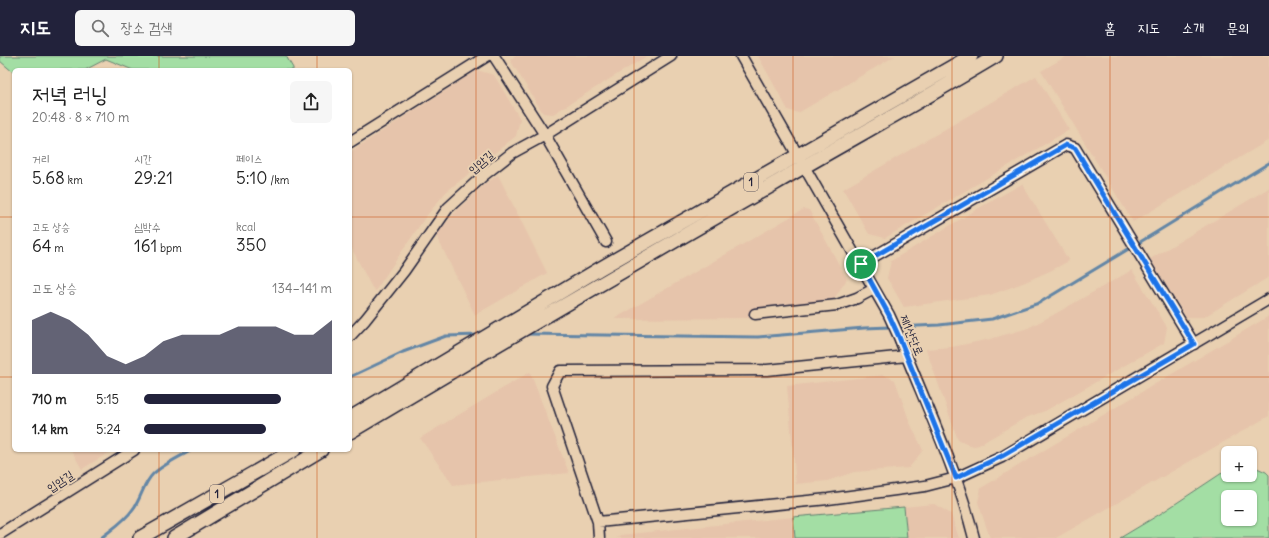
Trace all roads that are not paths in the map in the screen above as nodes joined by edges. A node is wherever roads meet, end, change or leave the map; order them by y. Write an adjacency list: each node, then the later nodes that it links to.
1 (487, 56): 8 (street)
2 (494, 56): 7 (street)
3 (671, 56): 7 (street, 입암길)
4 (741, 56): 9 (street, 제1산단로)
5 (971, 56): 9 (main road, 1)
6 (996, 56): 10 (main road, 1)
7 (545, 135): 11 (street); 16 (street, 입암길)
8 (352, 141)
9 (797, 155): 10 (street, 제1산단로); 19 (main road, 1)
10 (804, 167): 12 (street, 제1산단로); 20 (main road, 1)
11 (606, 242)
12 (861, 264): 13 (street, 제1산단로); 17 (street)
13 (874, 289): 15 (street); 18 (street, 제1산단로)
14 (1269, 299): 17 (street)
15 (755, 314)
16 (352, 334)
17 (1194, 344): 24 (street)
18 (906, 356): 24 (street, 제1산단로); 25 (street)
19 (352, 417)
20 (352, 431)
21 (131, 452): 26 (street, 입암길)
22 (290, 452): 27 (main road, 1)
23 (317, 452): 28 (main road, 1)
24 (956, 478): 25 (street); 30 (street, 제1산단로)
25 (598, 522): 29 (street)
26 (0, 534)
27 (140, 538)
28 (174, 538)
29 (599, 538)
30 (974, 538)

